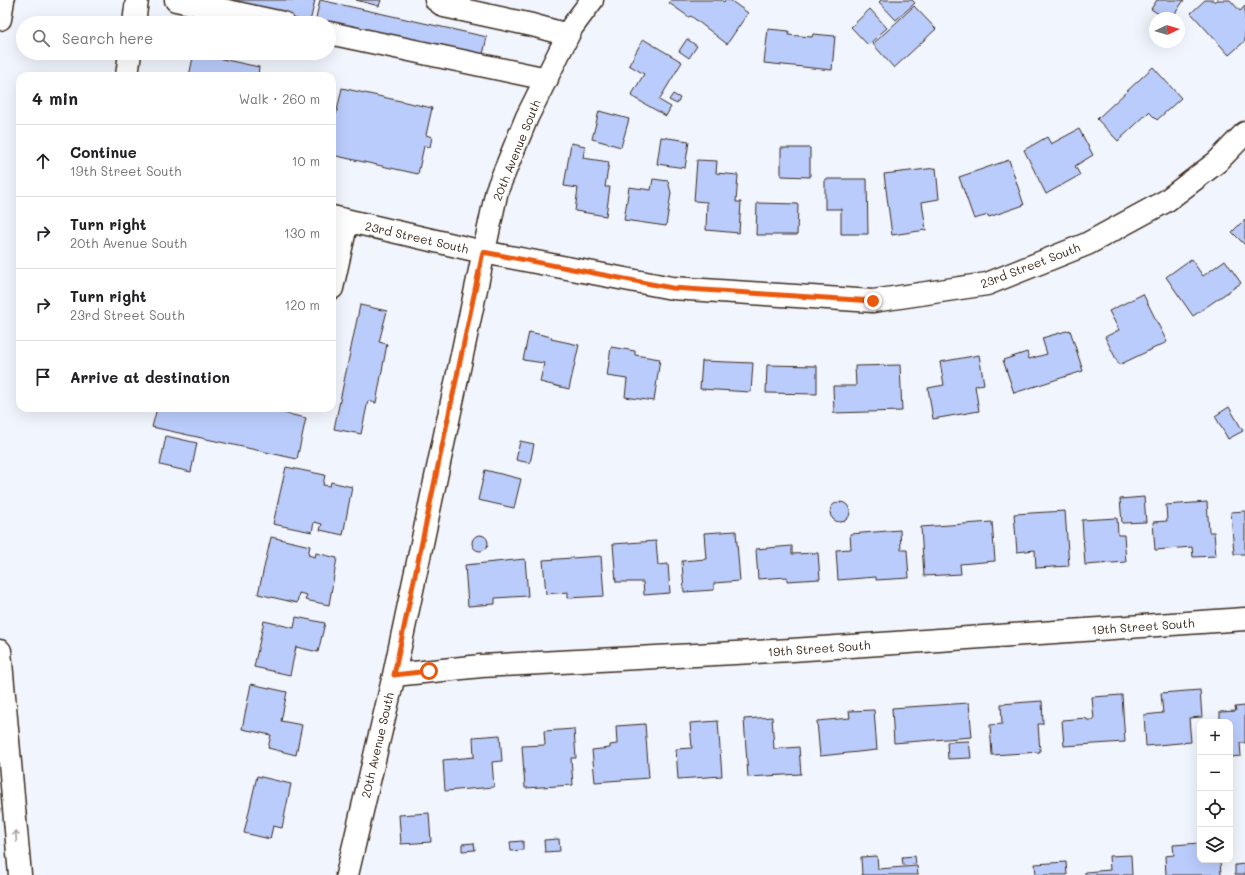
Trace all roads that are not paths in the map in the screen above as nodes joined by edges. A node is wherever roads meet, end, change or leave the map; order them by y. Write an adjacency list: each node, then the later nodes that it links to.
1 (3, 0): 8 (main road)
2 (137, 0): 6 (main road)
3 (176, 0): 7 (main road)
4 (436, 0): 10 (main road)
5 (592, 0): 10 (main road, 20th Avenue South)
6 (135, 16)
7 (250, 16)
8 (0, 19)
9 (336, 34): 13 (main road)
10 (568, 35): 13 (main road, 20th Avenue South)
11 (129, 60): 12 (main road)
12 (128, 72)
13 (547, 79): 16 (main road, 20th Avenue South)
14 (1245, 133): 16 (main road, 23rd Street South)
15 (340, 219): 16 (main road, 23rd Street South); 17 (main road)
16 (483, 252): 20 (main road, 20th Avenue South)
17 (336, 254)
18 (1245, 619): 20 (main road, 19th Street South)
19 (0, 651): 21 (main road, one-way to 19)
20 (394, 675): 22 (main road, 20th Avenue South)
21 (20, 875)
22 (347, 875)

